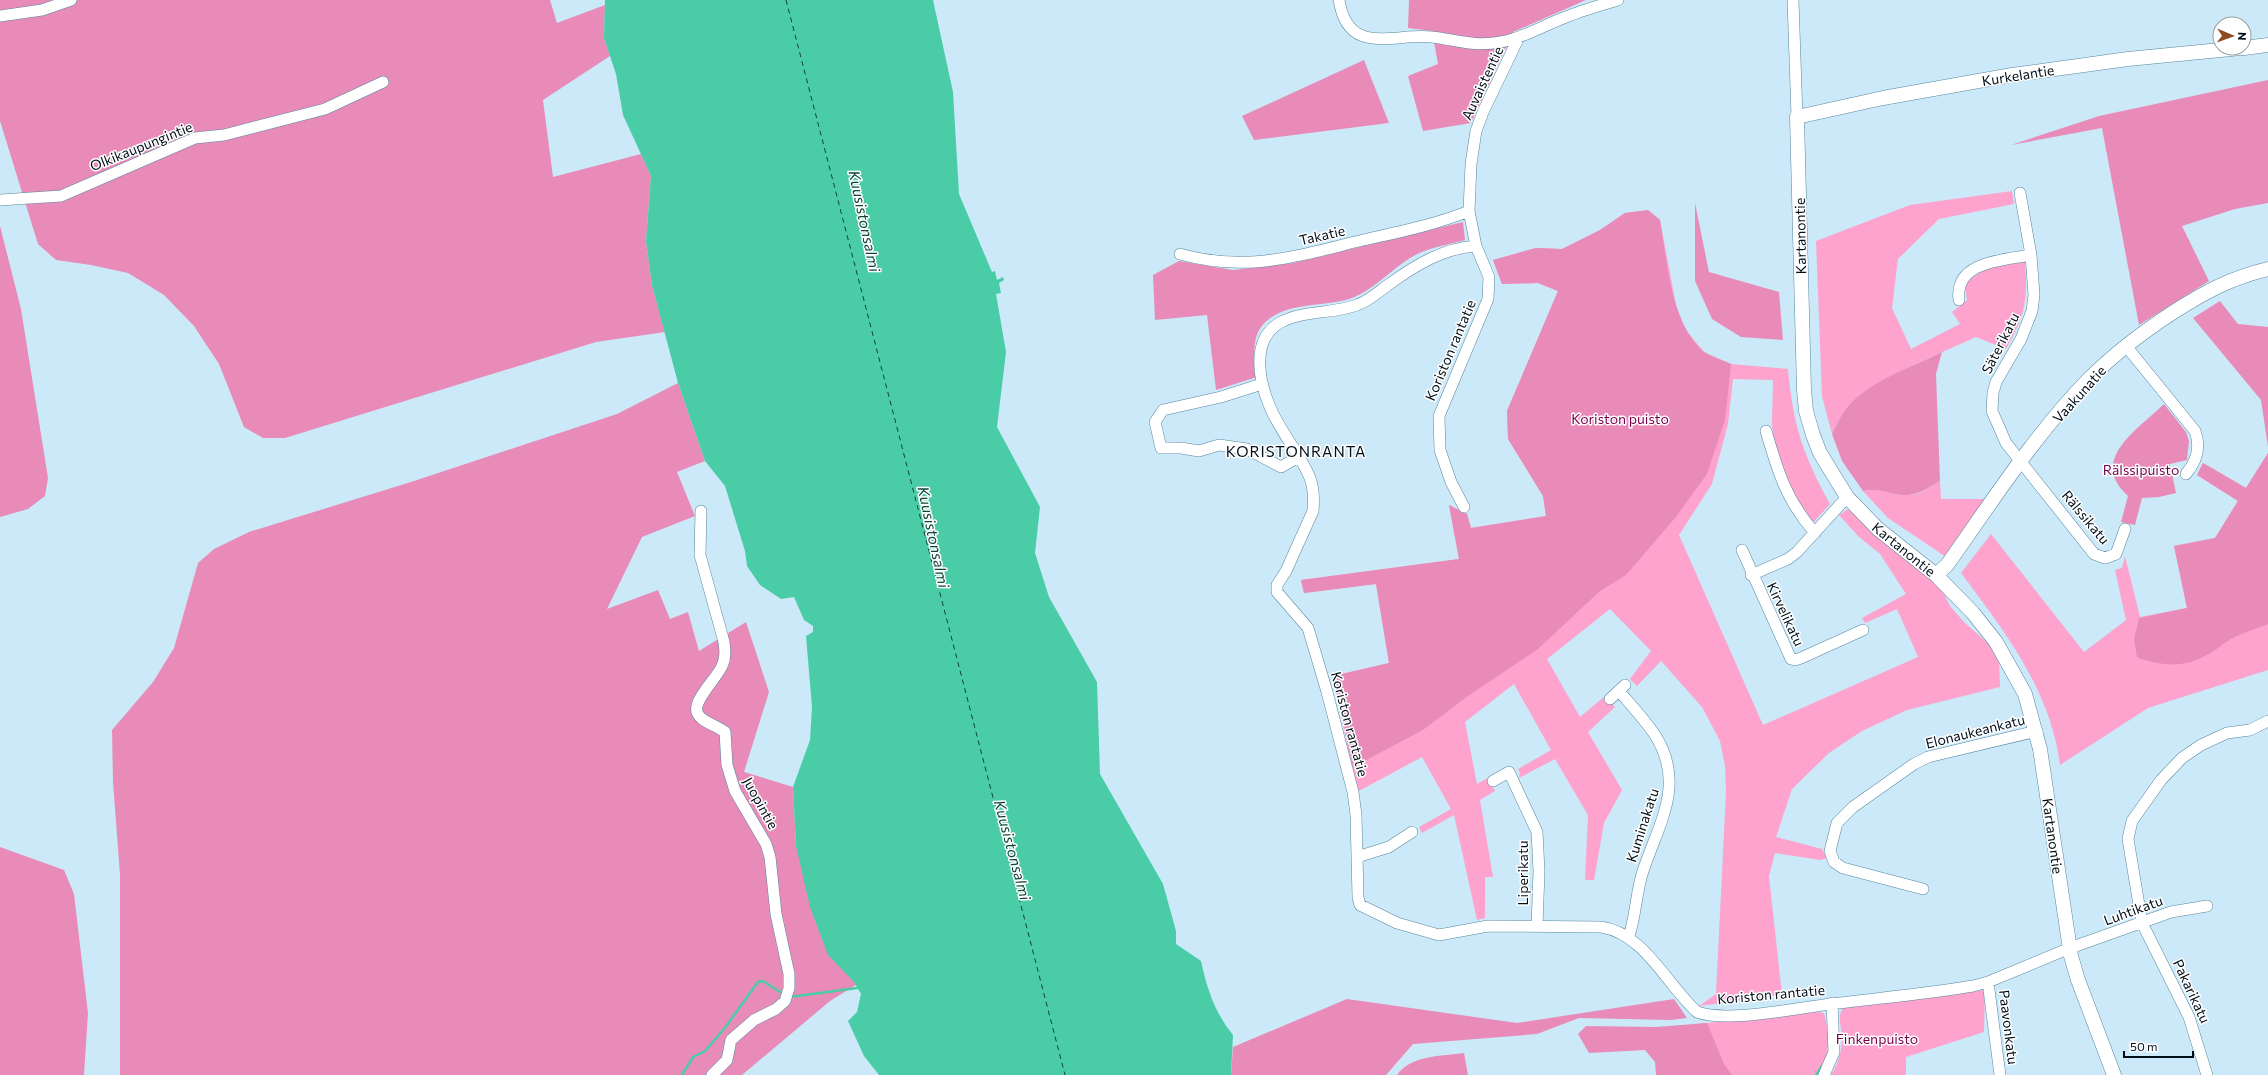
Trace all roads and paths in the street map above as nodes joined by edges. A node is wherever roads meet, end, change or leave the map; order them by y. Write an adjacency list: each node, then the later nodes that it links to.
1 (70, 0): 5 (street)
2 (1339, 0): 6 (street)
3 (1618, 0): 6 (street, Auvaistentie)
4 (1793, 0): 11 (street, Kartanontie)
5 (0, 16)
6 (1519, 37): 14 (street, Auvaistentie)
7 (2268, 45): 8 (street)
8 (2252, 47)
9 (2212, 51): 11 (street, Kurkelantie)
10 (383, 82): 13 (street, Olkikaupungintie)
11 (1797, 117): 26 (street, Kartanontie)
12 (2020, 193): 17 (street, Säterikatu)
13 (0, 200)
14 (1469, 211): 15 (street, Auvaistentie); 16 (street, Takatie)
15 (1476, 246): 21 (street, Koriston rantatie); 27 (street, Koriston rantatie)
16 (1180, 254)
17 (2031, 255): 19 (street); 24 (street, Säterikatu)
18 (2268, 269): 20 (street, Vaakunatie)
19 (1959, 300)
20 (2126, 346): 24 (street, Vaakunatie); 25 (street)
21 (1262, 384): 23 (street, Koriston rantatie); 23 (street)
22 (1766, 431): 30 (street)
23 (1300, 456): 40 (street, Koriston rantatie)
24 (2021, 463): 29 (street, Rälssikatu); 33 (street, Vaakunatie)
25 (2186, 474)
26 (1847, 497): 30 (street, Kirvelikatu); 33 (street, Kartanontie)
27 (1464, 507)
28 (701, 511): 49 (street, Juopintie)
29 (2125, 529)
30 (1815, 533): 32 (street, Kirvelikatu)
31 (1742, 550): 32 (street, Kirvelikatu)
32 (1751, 574): 34 (street, Kirvelikatu)
33 (1936, 575): 37 (street, Kartanontie)
34 (1863, 630)
35 (1610, 699): 45 (street, Kuminakatu)
36 (2268, 721): 43 (street, Pakarikatu)
37 (2037, 731): 41 (street, Elonaukeankatu); 46 (street, Kartanontie)
38 (1493, 781): 44 (street, Liperikatu)
39 (1412, 832): 40 (street)
40 (1357, 857): 44 (street, Koriston rantatie)
41 (1923, 889)
42 (2207, 906): 43 (street, Luhtikatu)
43 (2142, 923): 46 (street, Luhtikatu); 53 (street, Pakarikatu)
44 (1537, 926): 45 (street, Koriston rantatie)
45 (1629, 936): 48 (street, Koriston rantatie)
46 (2070, 948): 47 (street, Koriston rantatie); 52 (street, Kartanontie)
47 (1988, 982): 48 (street, Koriston rantatie); 51 (street, Paavonkatu)
48 (1832, 1004): 50 (street)
49 (712, 1075)
50 (1824, 1075)
51 (2000, 1075)
52 (2114, 1075)
53 (2207, 1075)

